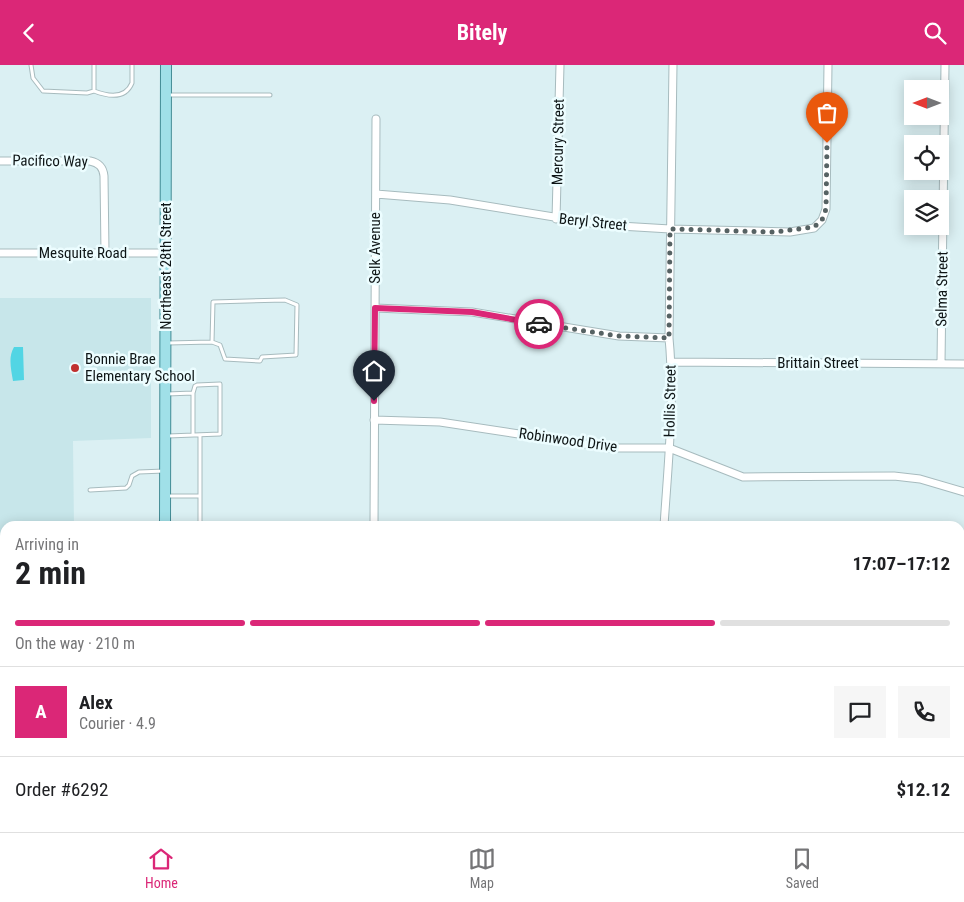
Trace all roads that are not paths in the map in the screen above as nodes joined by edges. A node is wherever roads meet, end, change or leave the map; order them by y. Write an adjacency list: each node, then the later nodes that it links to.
1 (31, 65): 9 (lane)
2 (94, 65): 9 (lane)
3 (132, 65): 9 (lane)
4 (166, 65): 10 (main road, Northeast 28th Street)
5 (560, 65): 15 (street, Mercury Street)
6 (673, 65): 16 (street, Hollis Street)
7 (828, 65): 16 (street, Beryl Street)
8 (945, 65): 25 (street, Selma Street)
9 (94, 91)
10 (166, 95): 11 (lane); 19 (main road, Northeast 28th Street)
11 (270, 95)
12 (376, 119): 14 (street, Selk Avenue)
13 (0, 161): 18 (street, Pacifico Way)
14 (376, 193): 15 (street, Beryl Street); 20 (street, Selk Avenue)
15 (556, 219): 16 (street, Beryl Street)
16 (670, 229): 21 (street, Hollis Street)
17 (0, 253): 18 (street, Mesquite Road)
18 (105, 253): 19 (street, Mesquite Road)
19 (166, 253): 23 (main road, Northeast 28th Street)
20 (375, 308): 21 (street); 29 (street, Selk Avenue)
21 (669, 338): 24 (street, Hollis Street)
22 (212, 342): 22 (lane); 23 (lane)
23 (165, 343): 28 (main road, Northeast 28th Street)
24 (671, 362): 25 (street, Brittain Street); 33 (street, Hollis Street)
25 (941, 363): 26 (street, Brittain Street)
26 (964, 364)
27 (193, 393): 28 (lane); 30 (lane); 31 (lane)
28 (165, 394): 32 (main road, Northeast 28th Street)
29 (374, 420): 33 (street, Robinwood Drive); 41 (street, Selk Avenue)
30 (193, 435): 31 (lane); 32 (lane)
31 (200, 435): 38 (lane)
32 (165, 436): 34 (main road, Northeast 28th Street)
33 (669, 448): 36 (street, Robinwood Drive); 42 (street, Hollis Street)
34 (165, 471): 35 (lane); 37 (main road, Northeast 28th Street)
35 (90, 490)
36 (964, 492)
37 (165, 495): 38 (lane); 39 (main road, Northeast 28th Street)
38 (200, 496): 40 (lane)
39 (165, 521)
40 (200, 521)
41 (374, 521)
42 (664, 521)

